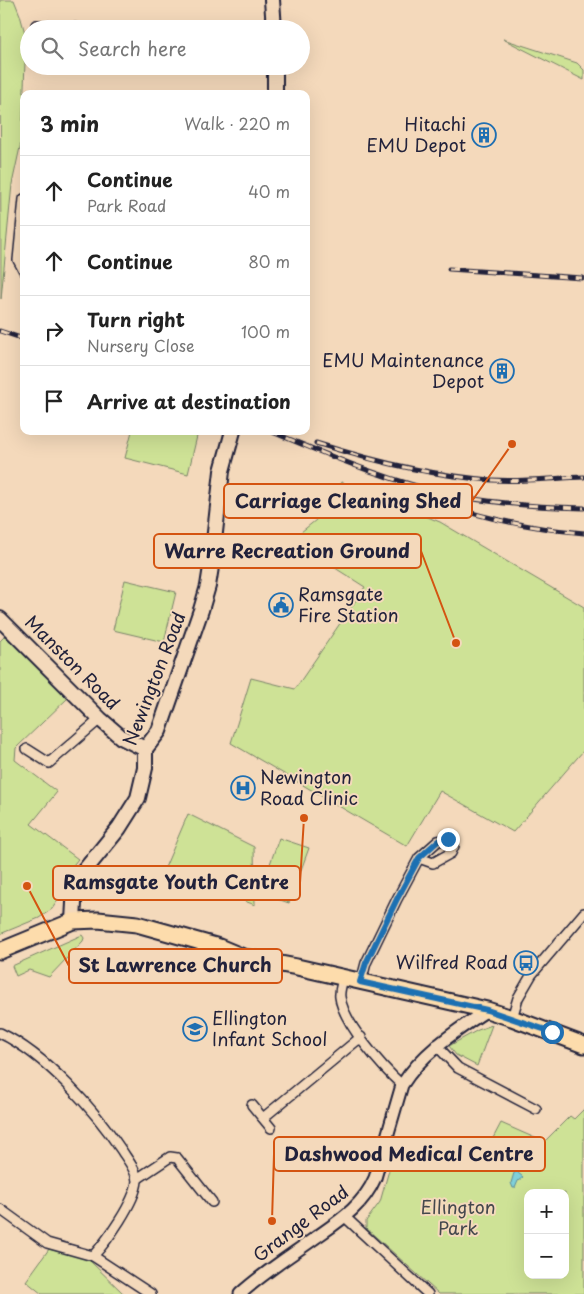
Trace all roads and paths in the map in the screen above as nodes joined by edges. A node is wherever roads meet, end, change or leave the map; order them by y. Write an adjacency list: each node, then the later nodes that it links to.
1 (272, 0): 2 (main road)
2 (273, 20)
3 (275, 75): 4 (main road)
4 (275, 90)
5 (20, 239): 6 (street)
6 (20, 264)
7 (231, 435): 11 (main road, Newington Road)
8 (0, 618): 9 (main road, Manston Road)
9 (100, 719): 10 (street); 11 (main road, Manston Road)
10 (27, 749)
11 (145, 749): 14 (main road, Newington Road)
12 (419, 858): 17 (street)
13 (584, 913): 19 (street)
14 (73, 921): 15 (main road); 16 (main road)
15 (0, 951)
16 (343, 978): 17 (main road); 21 (street)
17 (360, 982): 18 (main road)
18 (487, 1010): 19 (main road); 22 (street, Grange Road)
19 (512, 1018): 23 (main road)
20 (0, 1033): 29 (street)
21 (361, 1037): 24 (street); 27 (street)
22 (436, 1045): 24 (street, Grange Road); 26 (street)
23 (584, 1045)
24 (402, 1086): 32 (street, Grange Road)
25 (252, 1105): 27 (street)
26 (536, 1109)
27 (263, 1118): 28 (street)
28 (271, 1128)
29 (137, 1179): 30 (street); 33 (street)
30 (212, 1202)
31 (0, 1209): 33 (street)
32 (345, 1217): 35 (street, Grange Road); 36 (street)
33 (93, 1256): 34 (street)
34 (151, 1294)
35 (240, 1294)
36 (428, 1294)

